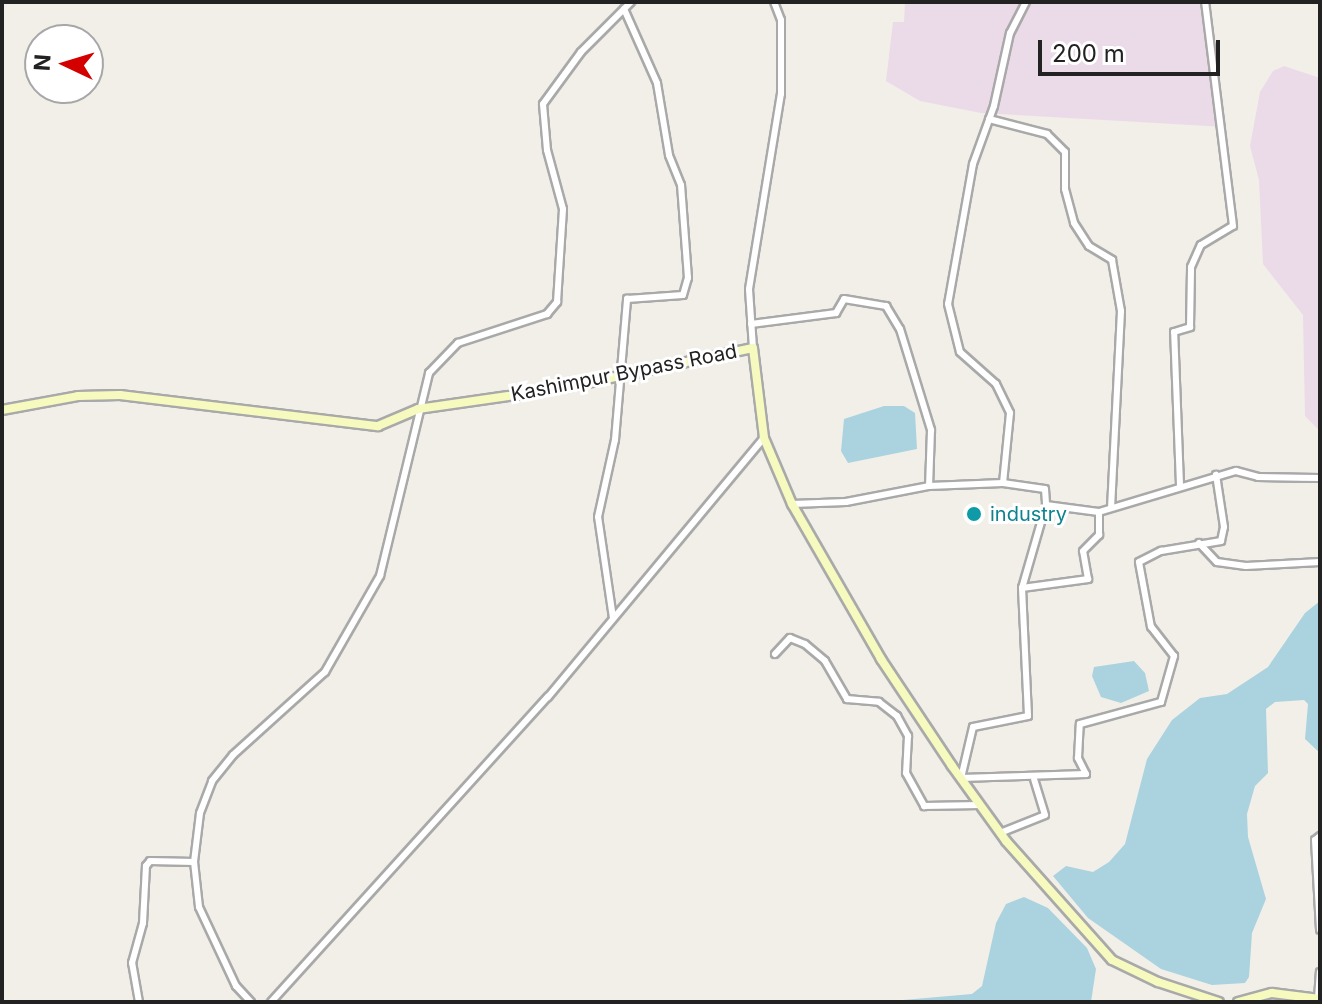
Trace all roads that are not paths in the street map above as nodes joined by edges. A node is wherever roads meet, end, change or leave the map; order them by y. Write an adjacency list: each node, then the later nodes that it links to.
1 (631, 2): 5 (street)
2 (774, 2): 7 (street)
3 (1026, 2): 6 (street)
4 (1205, 2): 16 (street)
5 (624, 9): 9 (street); 10 (street)
6 (989, 119): 15 (street); 20 (street)
7 (751, 324): 8 (street); 17 (street)
8 (753, 348): 9 (main road, Kashimpur Bypass Road); 12 (main road, Kashimpur Bypass Road)
9 (621, 374): 10 (main road, Kashimpur Bypass Road); 25 (street)
10 (418, 409): 11 (main road, Kashimpur Bypass Road); 32 (street)
11 (2, 410)
12 (764, 438): 18 (main road, Kashimpur Bypass Road); 25 (street)
13 (1216, 475): 14 (street); 16 (street); 22 (street)
14 (1320, 478)
15 (1003, 483): 17 (street); 19 (street)
16 (1180, 485): 20 (street)
17 (929, 486): 18 (street)
18 (792, 504): 27 (main road, Kashimpur Bypass Road)
19 (1046, 505): 21 (street); 24 (street)
20 (1111, 506): 21 (street)
21 (1099, 512): 24 (street)
22 (1199, 543): 23 (street); 28 (street)
23 (1320, 562)
24 (1022, 588): 27 (street)
25 (613, 618): 38 (street)
26 (775, 654): 29 (street)
27 (961, 778): 28 (street); 29 (main road, Kashimpur Bypass Road)
28 (1034, 780): 30 (street)
29 (980, 805): 30 (main road, Kashimpur Bypass Road)
30 (1000, 833): 39 (main road, Kashimpur Bypass Road)
31 (1320, 836): 33 (street)
32 (194, 862): 36 (street); 37 (street)
33 (1320, 930)
34 (1320, 972): 35 (street)
35 (1319, 999): 40 (main road)
36 (139, 1002)
37 (251, 1002)
38 (271, 1002)
39 (1219, 1002)
40 (1238, 1002)

